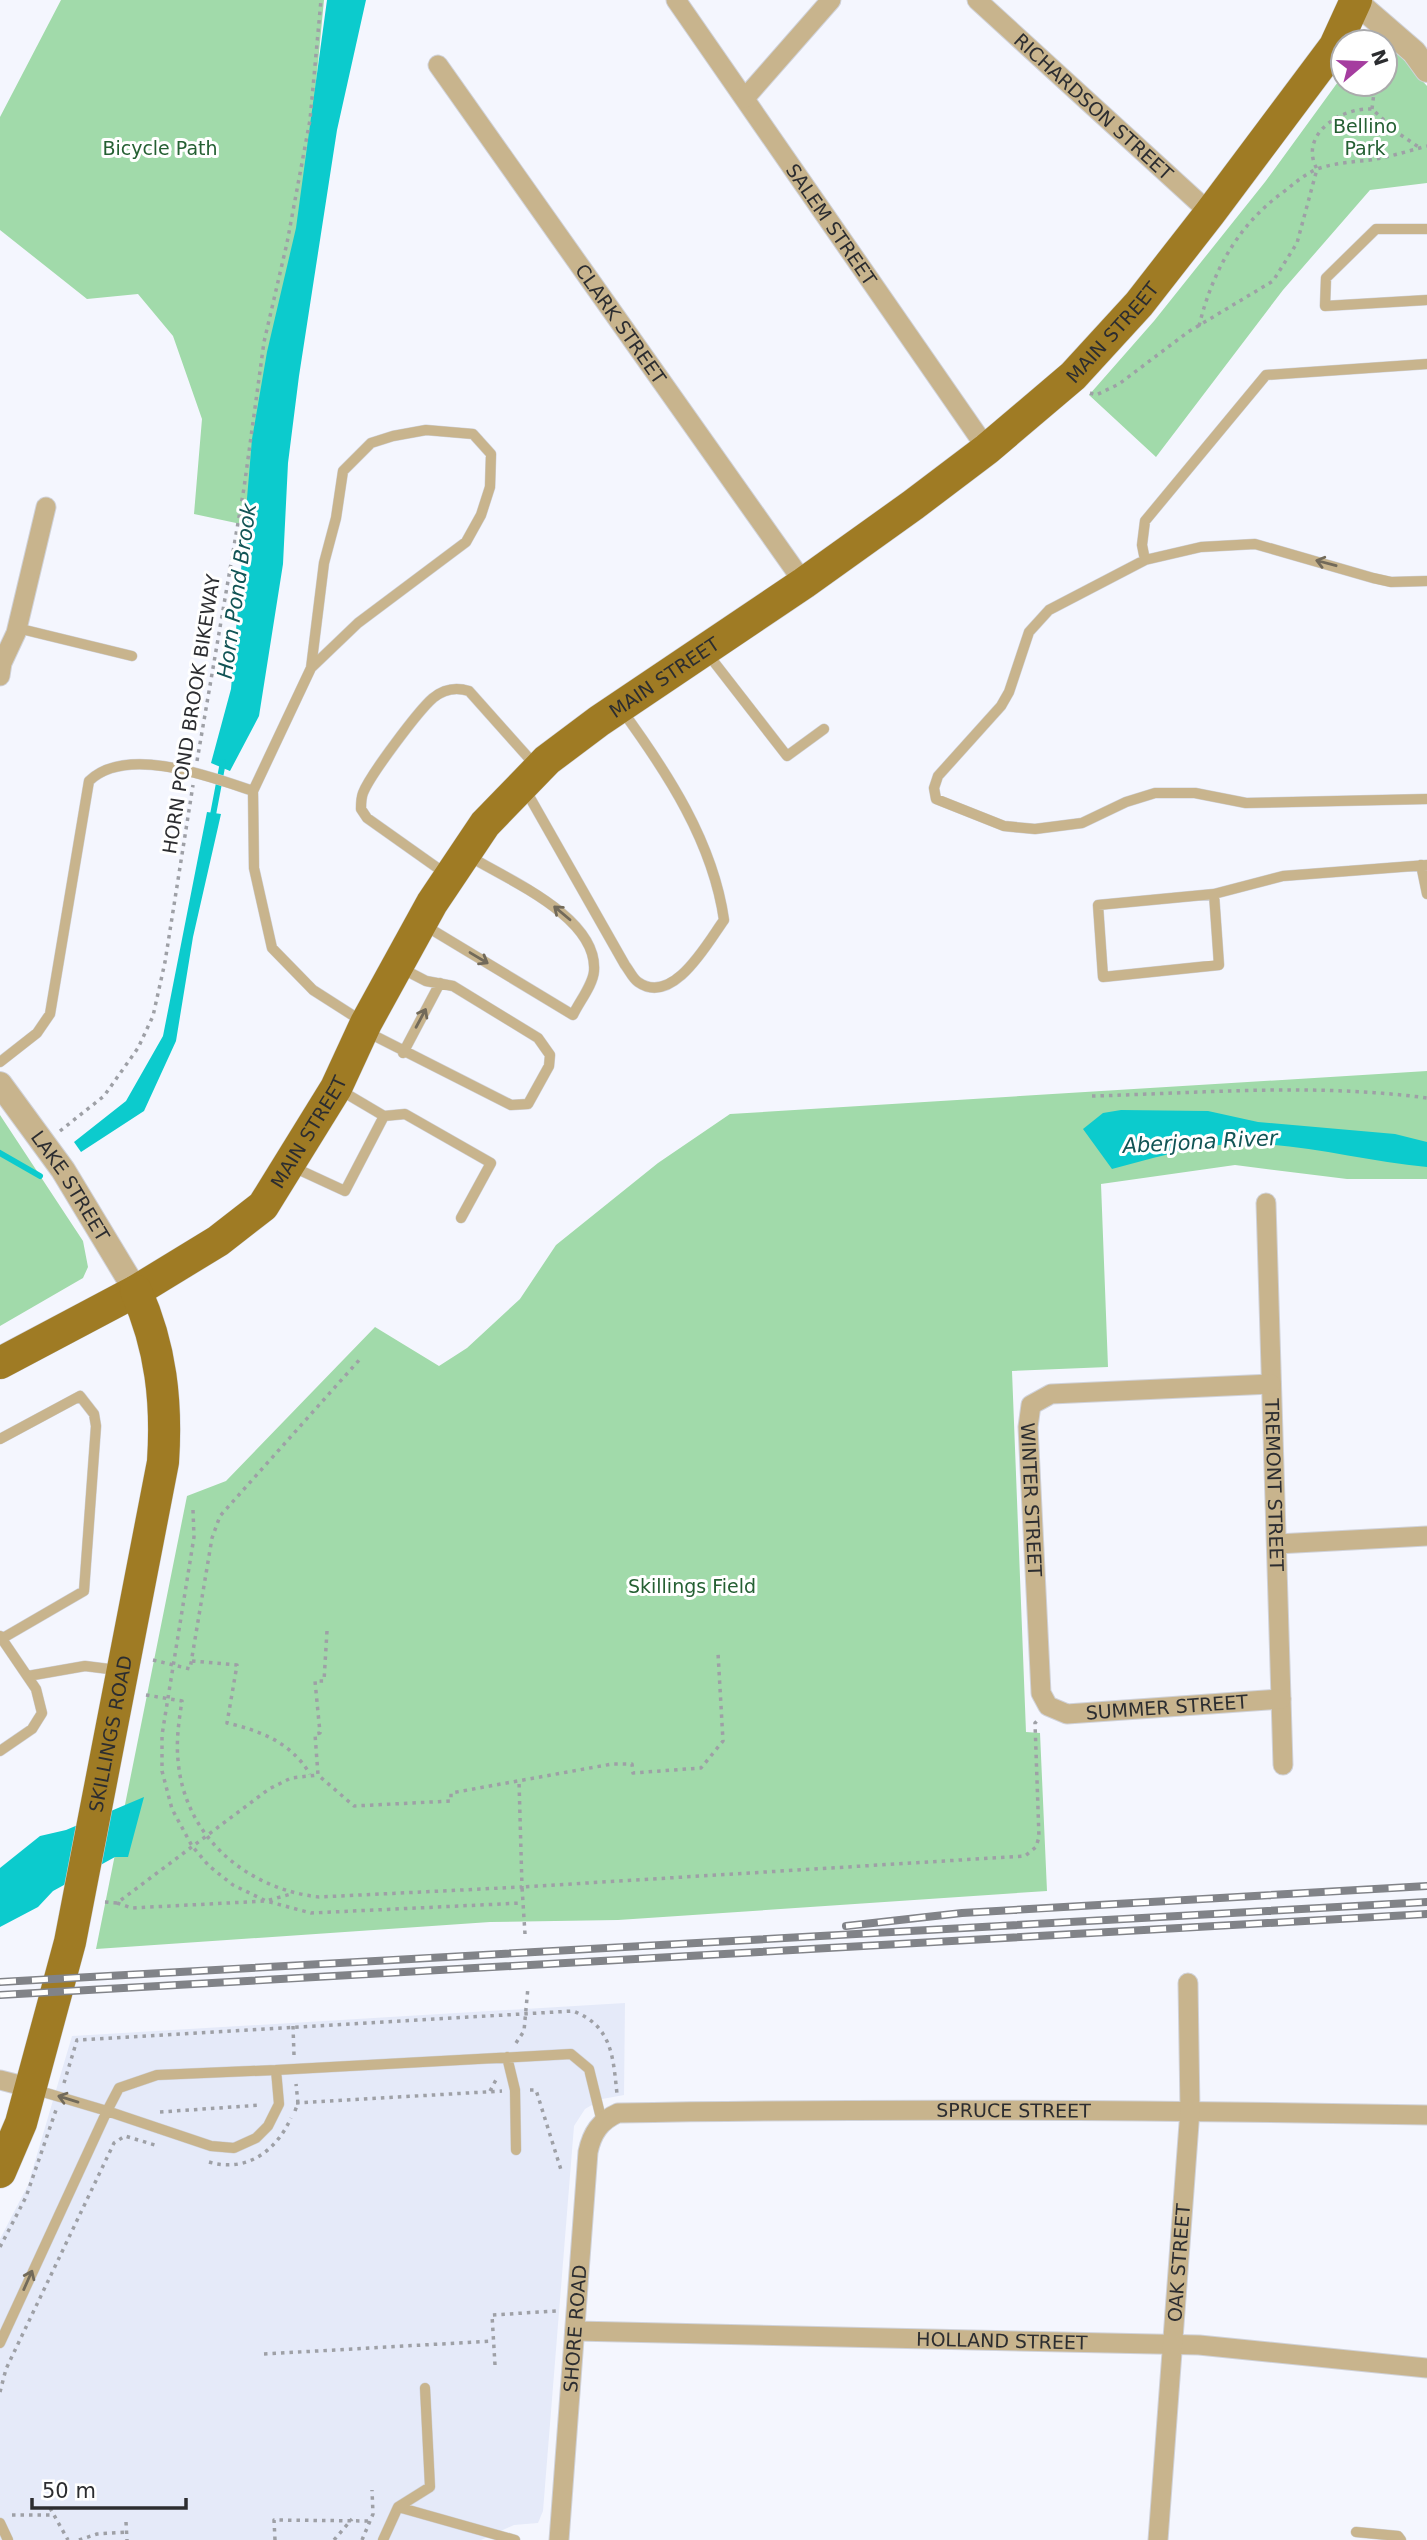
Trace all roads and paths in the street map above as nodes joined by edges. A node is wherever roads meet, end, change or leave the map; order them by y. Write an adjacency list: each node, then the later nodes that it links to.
1 (321, 0): 32 (path, HORN POND BROOK BIKEWAY)
2 (677, 0): 8 (street, SALEM STREET)
3 (831, 0): 8 (street)
4 (977, 0): 14 (street, RICHARDSON STREET)
5 (1355, 1): 7 (street); 14 (main road, MAIN STREET)
6 (438, 65): 24 (street, CLARK STREET)
7 (1427, 70)
8 (745, 98): 20 (street, SALEM STREET)
9 (1374, 98): 10 (path)
10 (1373, 109): 12 (path); 13 (path)
11 (1427, 146): 12 (path)
12 (1420, 148): 13 (path)
13 (1317, 169): 17 (path); 17 (path)
14 (1210, 213): 19 (main road, MAIN STREET)
15 (1427, 229): 16 (lane)
16 (1427, 300)
17 (1199, 326): 19 (path)
18 (1427, 364): 22 (lane)
19 (1066, 383): 20 (main road, MAIN STREET)
20 (987, 449): 24 (main road, MAIN STREET)
21 (46, 507): 25 (street)
22 (1145, 560): 23 (lane, one-way to 22); 35 (lane)
23 (1427, 581)
24 (804, 583): 26 (main road, MAIN STREET)
25 (18, 628): 27 (lane); 28 (street)
26 (705, 649): 30 (main road, MAIN STREET); 31 (lane)
27 (132, 656)
28 (1, 667)
29 (311, 668): 29 (lane); 34 (lane)
30 (618, 706): 33 (main road, MAIN STREET); 33 (lane)
31 (824, 729)
32 (200, 775): 34 (lane); 45 (lane); 51 (path, HORN POND BROOK BIKEWAY)
33 (531, 777): 36 (main road, MAIN STREET); 36 (lane)
34 (253, 791): 43 (lane)
35 (1427, 799)
36 (457, 865): 40 (main road, MAIN STREET); 40 (lane, one-way to 36)
37 (1424, 865): 38 (lane); 39 (lane)
38 (1214, 894): 38 (lane)
39 (1427, 894)
40 (421, 923): 41 (main road, MAIN STREET)
41 (397, 966): 42 (lane); 43 (main road, MAIN STREET)
42 (440, 983): 44 (lane, one-way to 42); 44 (lane)
43 (365, 1027): 44 (lane); 47 (main road, MAIN STREET)
44 (403, 1053)
45 (0, 1062)
46 (0, 1084): 51 (street, LAKE STREET)
47 (336, 1088): 50 (lane); 52 (main road, MAIN STREET)
48 (1092, 1096): 49 (path)
49 (1427, 1098)
50 (384, 1116): 52 (lane); 54 (lane)
51 (45, 1143): 55 (street, LAKE STREET)
52 (289, 1166): 55 (main road, MAIN STREET)
53 (1266, 1203): 58 (street, TREMONT STREET)
54 (461, 1218)
55 (136, 1292): 57 (main road, MAIN STREET); 69 (main road, SKILLINGS ROAD)
56 (361, 1358): 67 (path)
57 (0, 1363)
58 (1271, 1384): 62 (street, TREMONT STREET); 74 (street, WINTER STREET)
59 (0, 1439): 64 (lane)
60 (193, 1510): 68 (path)
61 (1427, 1536): 62 (street)
62 (1277, 1544): 73 (street, TREMONT STREET)
63 (327, 1631): 78 (path)
64 (1, 1637): 70 (lane)
65 (718, 1653): 79 (path)
66 (153, 1660): 68 (path)
67 (192, 1661): 68 (path); 77 (path)
68 (173, 1665): 72 (path)
69 (124, 1671): 70 (lane); 83 (main road, SKILLINGS ROAD)
70 (28, 1676): 75 (lane)
71 (146, 1695): 72 (path)
72 (168, 1699): 80 (path); 81 (path)
73 (1281, 1699): 74 (street, SUMMER STREET); 76 (street, TREMONT STREET)
74 (1052, 1710): 82 (path)
75 (0, 1751)
76 (1283, 1765)
77 (310, 1774): 78 (path); 80 (path)
78 (318, 1774): 79 (path)
79 (519, 1781): 82 (path)
80 (206, 1835): 81 (path); 84 (path)
81 (192, 1846): 85 (path); 86 (path)
82 (522, 1887): 84 (path); 87 (path)
83 (93, 1891): 86 (path); 94 (main road, SKILLINGS ROAD)
84 (293, 1894): 85 (path)
85 (266, 1901): 86 (path); 87 (path)
86 (117, 1903)
87 (523, 1903): 88 (path)
88 (525, 1934)
89 (1188, 1983): 98 (street, OAK STREET)
90 (528, 1987): 102 (path)
91 (507, 2057): 92 (lane); 95 (lane); 102 (lane)
92 (276, 2070): 97 (lane); 99 (lane)
93 (0, 2080): 94 (street)
94 (31, 2088): 99 (lane, one-way to 94); 106 (main road, SKILLINGS ROAD)
95 (515, 2090): 96 (path); 104 (lane); 107 (path)
96 (298, 2103): 97 (path); 105 (path)
97 (279, 2104): 99 (lane); 100 (path)
98 (1190, 2110): 101 (street, SPRUCE STREET); 102 (street, SPRUCE STREET); 112 (street, OAK STREET)
99 (107, 2111): 111 (lane, one-way to 99)
100 (155, 2113)
101 (1427, 2115)
102 (610, 2118): 108 (street, SHORE ROAD)
103 (163, 2148): 117 (path)
104 (516, 2150)
105 (200, 2159)
106 (0, 2172)
107 (562, 2173)
108 (576, 2310): 109 (street, SHORE ROAD); 110 (path)
109 (575, 2331): 112 (street, HOLLAND STREET); 137 (street, SHORE ROAD)
110 (493, 2341): 113 (path); 114 (path)
111 (0, 2343)
112 (1172, 2344): 115 (street, HOLLAND STREET); 139 (street, OAK STREET)
113 (264, 2354)
114 (495, 2365)
115 (1427, 2368)
116 (425, 2388): 119 (lane)
117 (0, 2392)
118 (372, 2490): 124 (path)
119 (398, 2507): 135 (lane); 136 (lane)
120 (50, 2508): 121 (path)
121 (51, 2515): 122 (path); 129 (path)
122 (3, 2519): 128 (lane)
123 (352, 2519): 124 (path); 132 (path); 133 (path)
124 (371, 2521): 134 (path)
125 (126, 2522): 126 (path)
126 (127, 2532): 130 (path); 131 (path)
127 (1356, 2532): 140 (lane)
128 (8, 2540)
129 (68, 2540)
130 (79, 2540)
131 (127, 2540)
132 (275, 2540)
133 (334, 2540)
134 (362, 2540)
135 (383, 2540)
136 (515, 2540)
137 (558, 2540): 138 (street)
138 (565, 2540)
139 (1158, 2540)
140 (1401, 2540)

